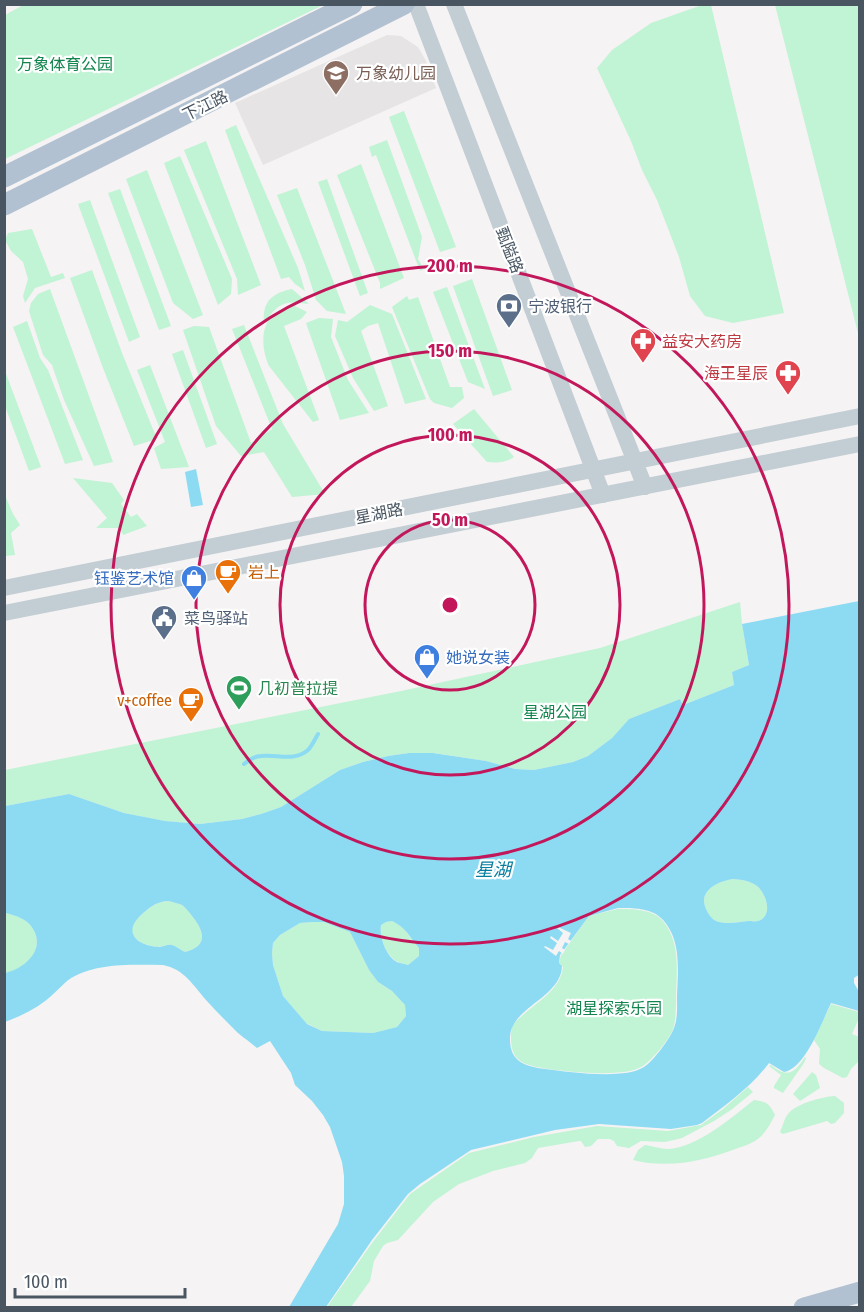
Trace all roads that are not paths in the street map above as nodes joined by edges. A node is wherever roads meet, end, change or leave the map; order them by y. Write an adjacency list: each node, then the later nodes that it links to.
1 (352, 4): 5 (main road, 下江路)
2 (404, 4): 6 (main road, 下江路)
3 (416, 4): 11 (street, 甄隘路)
4 (454, 4): 10 (street)
5 (4, 177)
6 (4, 205)
7 (860, 416): 9 (street, 星湖路)
8 (860, 444): 12 (street, 星湖路)
9 (685, 451): 10 (street, 星湖路); 12 (street)
10 (635, 462): 11 (street, 星湖路); 13 (street)
11 (593, 470): 14 (street, 甄隘路); 15 (street, 星湖路)
12 (691, 478): 13 (street, 星湖路)
13 (645, 487): 14 (street, 星湖路)
14 (603, 495): 16 (street, 星湖路)
15 (4, 588)
16 (4, 613)
17 (860, 1292): 18 (main road)
18 (804, 1308)

